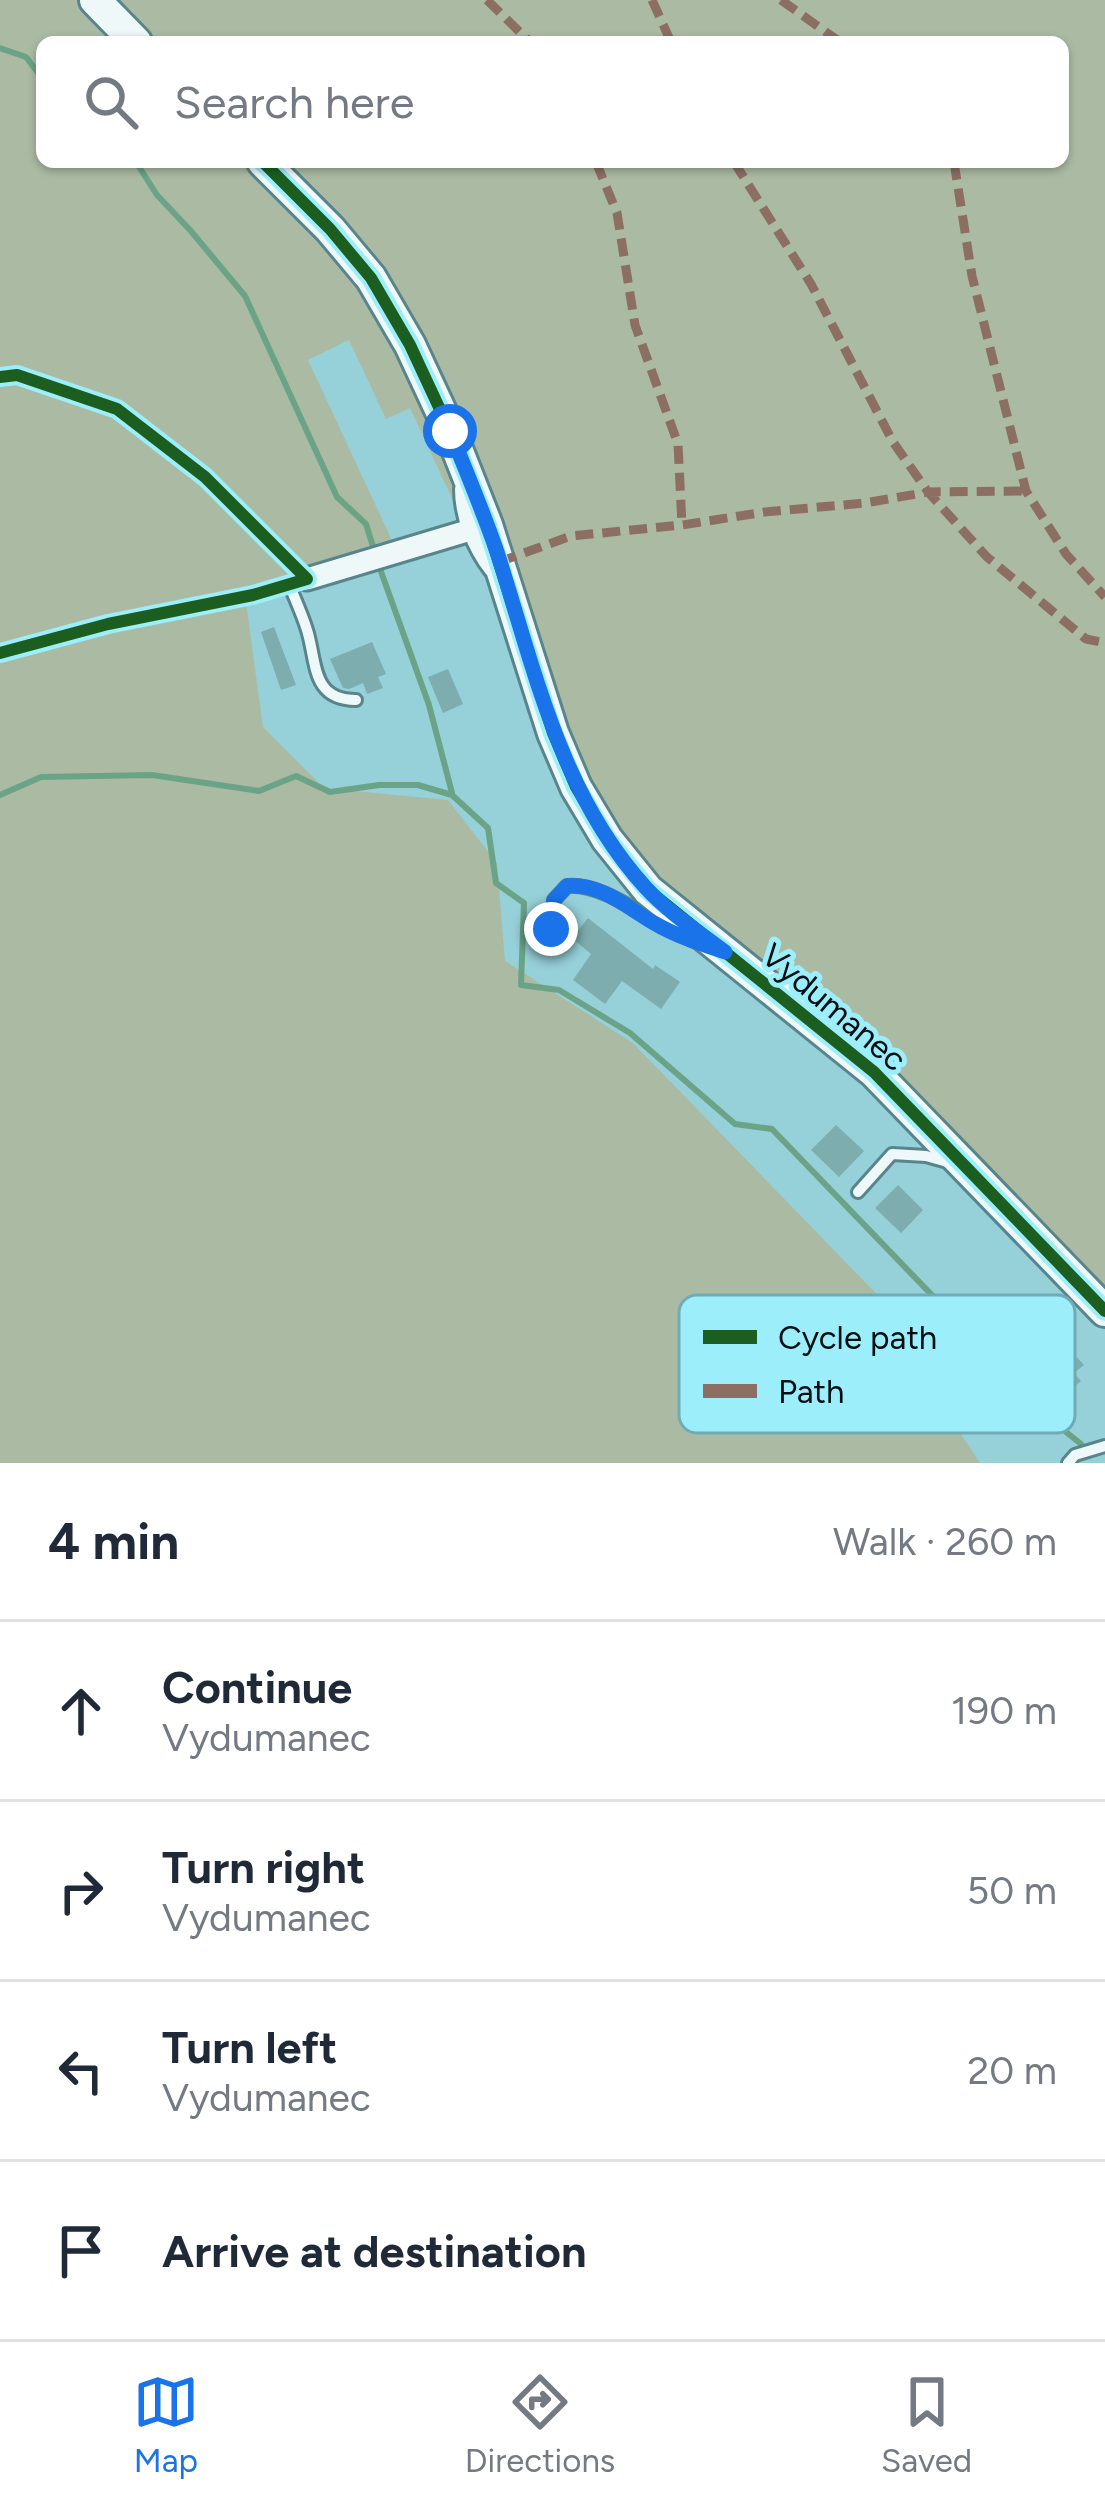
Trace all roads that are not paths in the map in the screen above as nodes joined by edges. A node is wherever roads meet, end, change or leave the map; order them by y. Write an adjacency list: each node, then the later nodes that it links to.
1 (95, 0): 2 (main road)
2 (130, 36)
3 (269, 168): 4 (main road, Vydumanec)
4 (478, 528): 5 (street); 8 (main road, Vydumanec)
5 (298, 582): 6 (lane)
6 (356, 700)
7 (551, 929): 8 (lane, Vydumanec)
8 (725, 952): 9 (main road, Vydumanec)
9 (966, 1167): 10 (lane); 11 (main road, Vydumanec)
10 (858, 1192)
11 (1105, 1312)
12 (1105, 1446): 13 (lane)
13 (1072, 1459)

